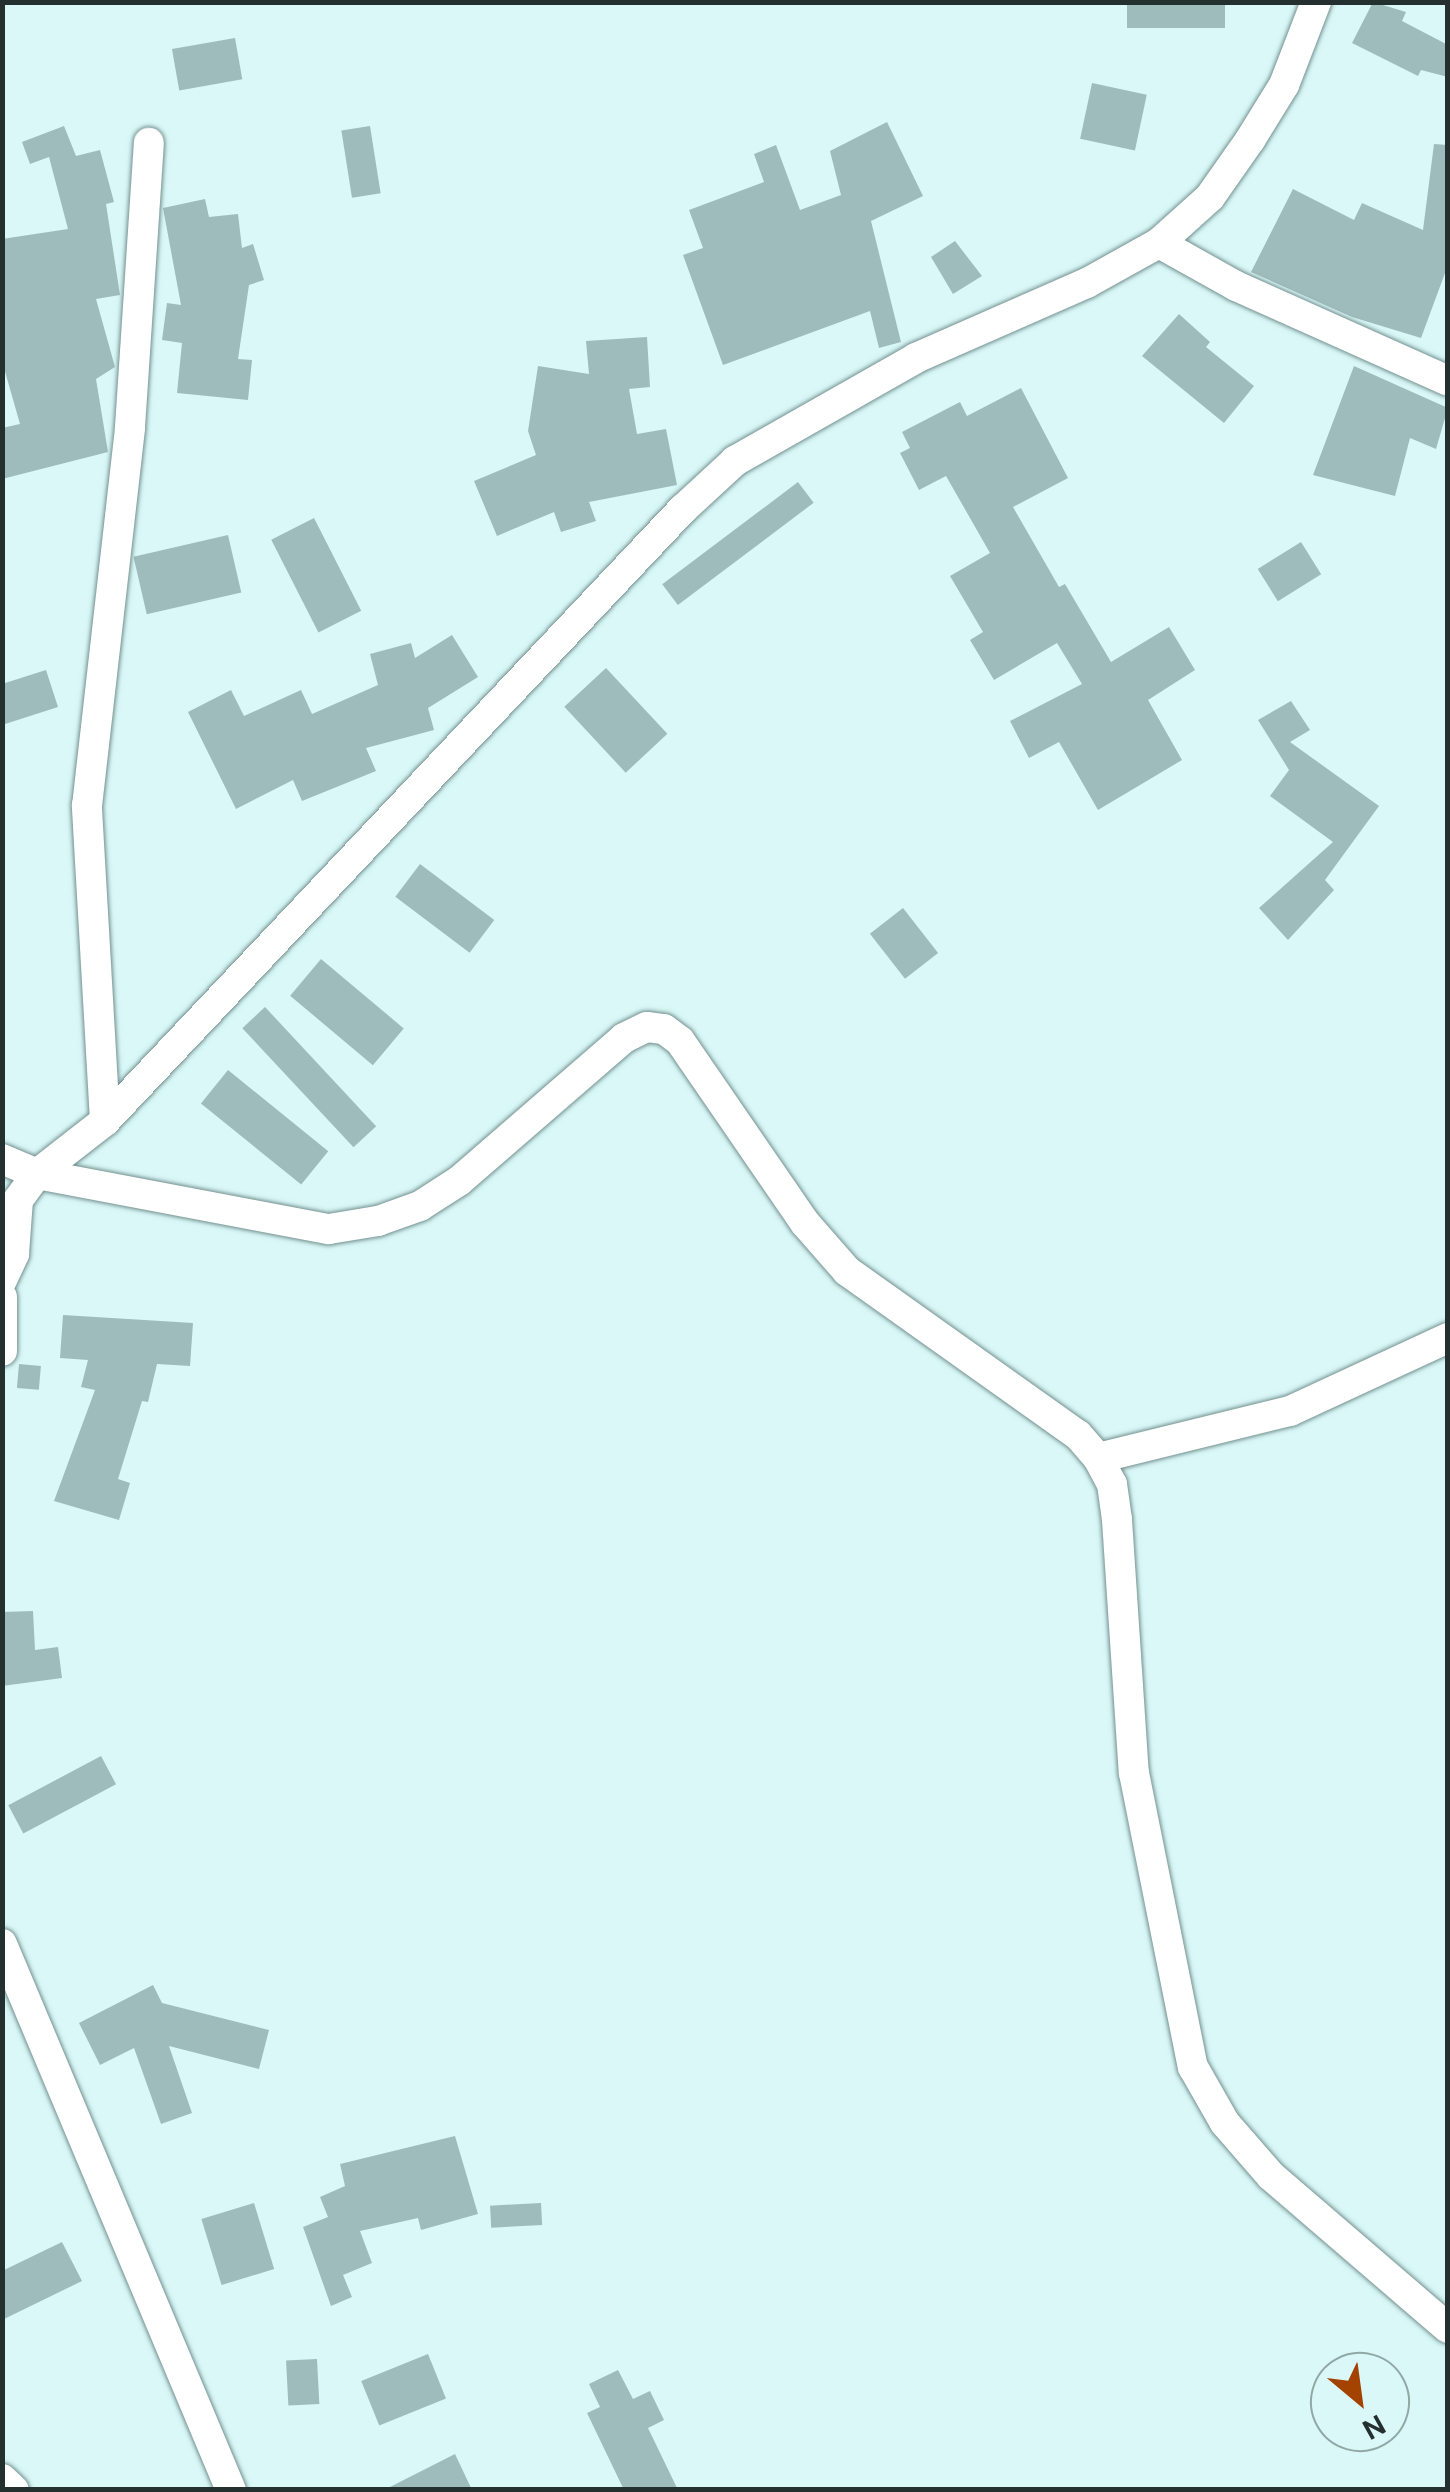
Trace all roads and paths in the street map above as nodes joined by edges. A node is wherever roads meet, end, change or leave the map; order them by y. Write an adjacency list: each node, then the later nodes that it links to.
1 (1316, 2): 3 (street)
2 (149, 143): 5 (street)
3 (1158, 243): 4 (street); 5 (street)
4 (1448, 382)
5 (106, 1121): 7 (street)
6 (2, 1159): 7 (street)
7 (37, 1174): 8 (street); 12 (street)
8 (2, 1280)
9 (2, 1297): 11 (street)
10 (1448, 1338): 12 (street)
11 (2, 1351)
12 (1098, 1458): 14 (street)
13 (2, 1944): 17 (street)
14 (1448, 2328)
15 (2, 2479): 16 (street)
16 (14, 2490)
17 (231, 2490)

